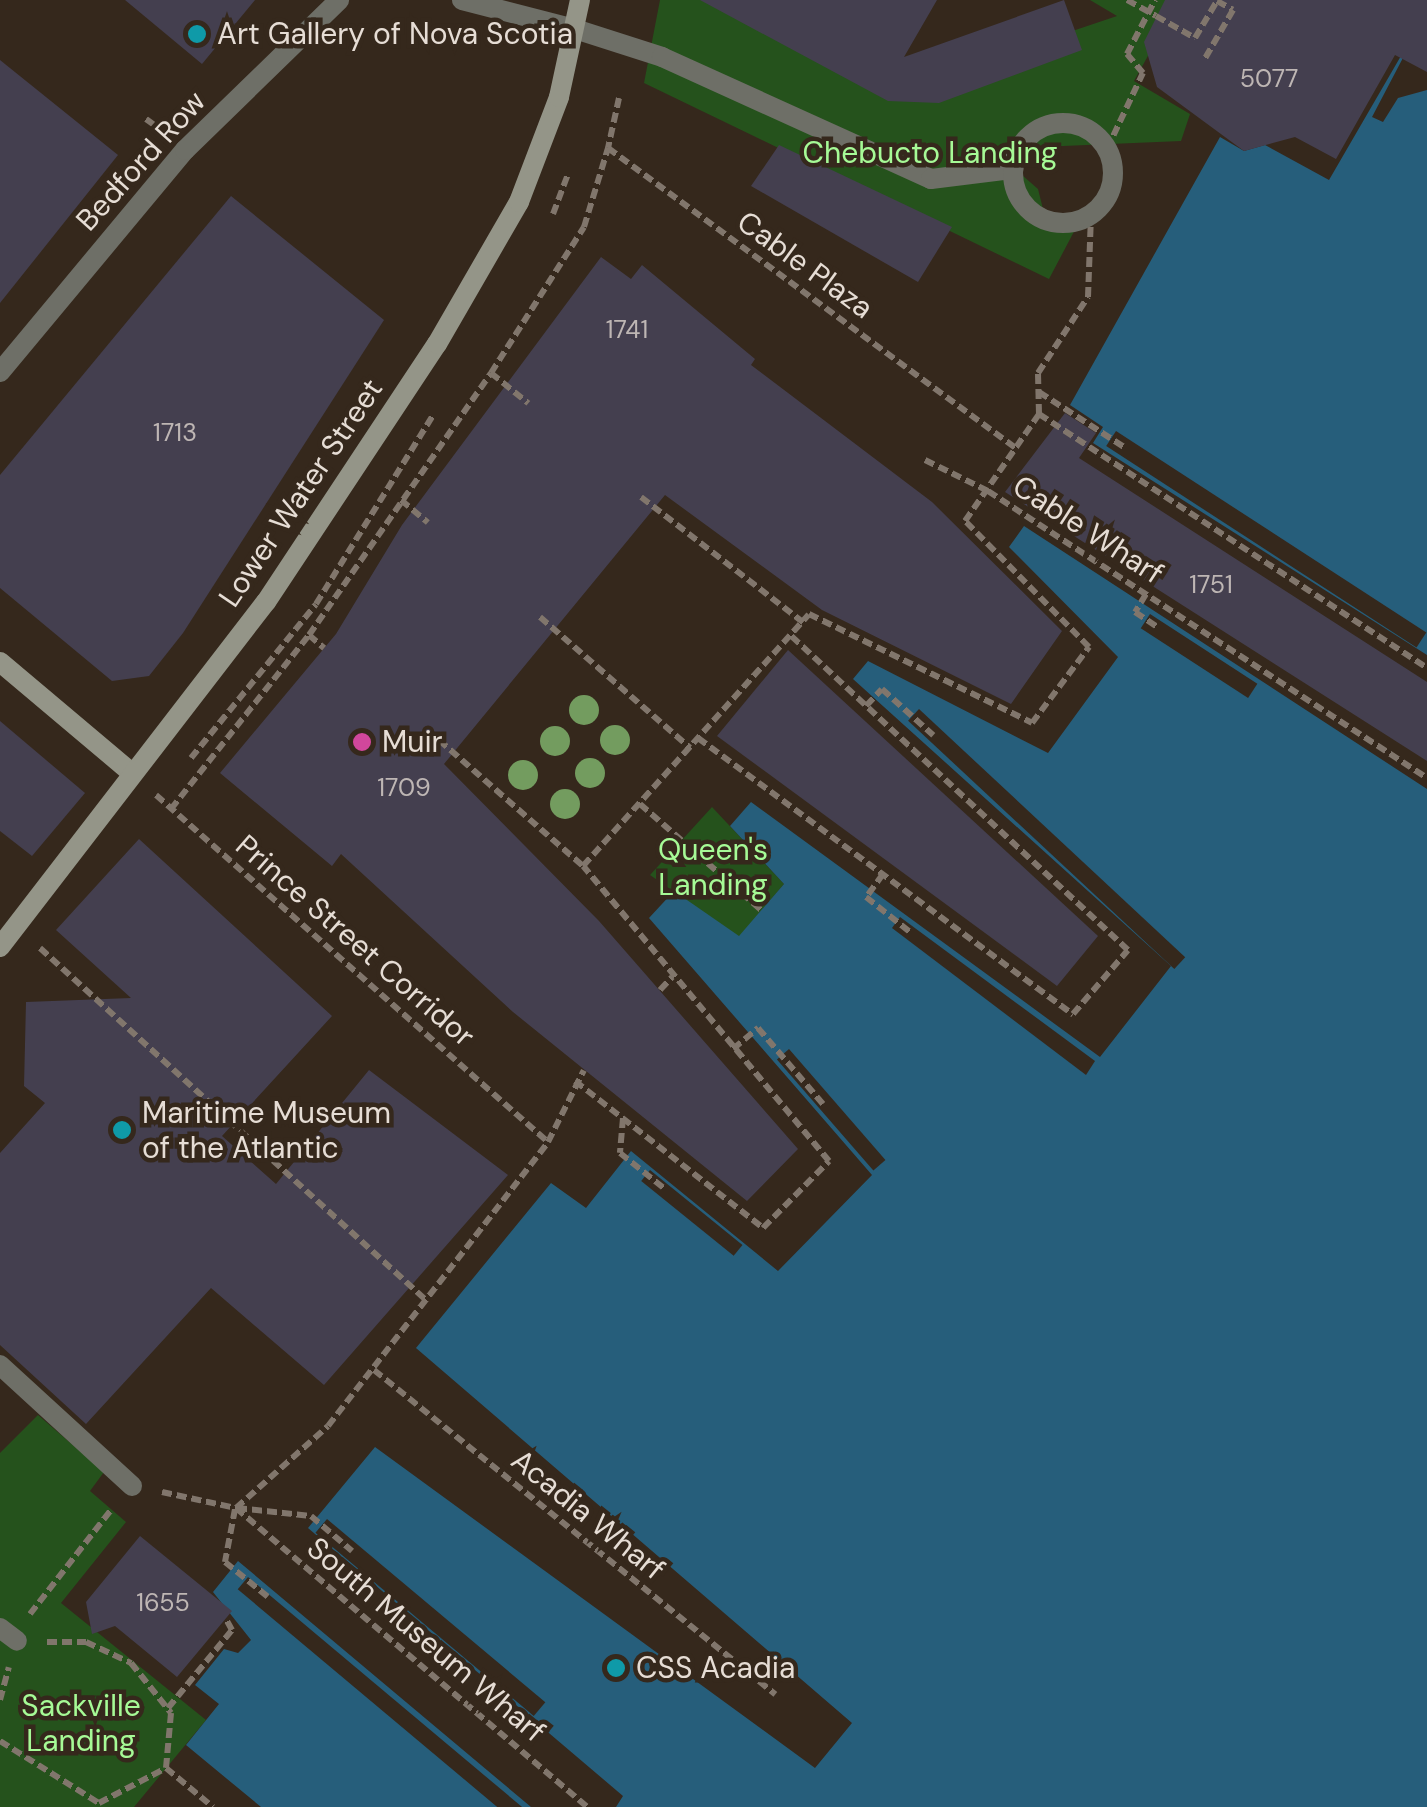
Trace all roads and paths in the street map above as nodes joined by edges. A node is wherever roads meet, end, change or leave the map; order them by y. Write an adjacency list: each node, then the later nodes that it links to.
1 (339, 0): 15 (street, Bedford Row)
2 (462, 0): 6 (street)
3 (580, 0): 6 (street, Lower Water Street)
4 (1127, 0): 7 (path, bridge)
5 (1155, 0): 9 (path)
6 (574, 29): 13 (street); 41 (street, Lower Water Street)
7 (1204, 60)
8 (1152, 70): 9 (path)
9 (1142, 72): 12 (path)
10 (619, 98): 11 (path)
11 (608, 148): 16 (path); 21 (path, Cable Plaza)
12 (1108, 149): 13 (street); 14 (street)
13 (1013, 169): 14 (street)
14 (1091, 215): 17 (path)
15 (0, 372)
16 (491, 373): 18 (path); 25 (path)
17 (1039, 392): 19 (path); 20 (path)
18 (528, 403)
19 (1040, 414): 21 (path, Cable Wharf); 35 (path)
20 (1124, 447)
21 (1017, 449): 23 (path, Cable Wharf)
22 (925, 460): 23 (path)
23 (988, 491): 27 (path, Cable Wharf); 29 (path)
24 (641, 497): 29 (path)
25 (401, 500): 26 (path); 31 (path)
26 (428, 522)
27 (1146, 594): 30 (path); 42 (path, Cable Wharf)
28 (540, 618): 40 (path)
29 (803, 622): 32 (path)
30 (1157, 628)
31 (309, 635): 33 (path); 44 (path)
32 (790, 635): 36 (path); 38 (path)
33 (324, 648)
34 (0, 662): 41 (street)
35 (1427, 668)
36 (866, 706): 37 (path); 46 (path)
37 (933, 735)
38 (698, 738): 40 (path); 46 (path)
39 (439, 740): 45 (path)
40 (690, 748): 43 (path)
41 (132, 773): 44 (path, Prince Street Corridor); 48 (street, Lower Water Street)
42 (1427, 778)
43 (640, 804): 45 (path); 47 (path)
44 (171, 810): 58 (path, Prince Street Corridor)
45 (583, 866): 51 (path)
46 (883, 874): 49 (path)
47 (761, 910)
48 (16, 926): 50 (street, Lower Water Street); 60 (path)
49 (910, 932)
50 (0, 948)
51 (672, 977): 52 (path); 53 (path)
52 (660, 990)
53 (733, 1049): 56 (path); 57 (path)
54 (584, 1070): 55 (path)
55 (576, 1081): 57 (path); 58 (path)
56 (823, 1104)
57 (623, 1118): 59 (path)
58 (548, 1142): 60 (path)
59 (665, 1189)
60 (427, 1301): 62 (path)
61 (0, 1366): 63 (street)
62 (374, 1370): 64 (path); 69 (path, Acadia Wharf)
63 (132, 1486): 64 (path); 68 (path)
64 (236, 1508): 65 (path); 66 (path); 75 (path, South Museum Wharf)
65 (352, 1551)
66 (268, 1597)
67 (226, 1618): 71 (path)
68 (8, 1634): 70 (path); 71 (path)
69 (775, 1694)
70 (0, 1700)
71 (168, 1708): 73 (path)
72 (0, 1741): 73 (path)
73 (166, 1768): 74 (path)
74 (214, 1807)
75 (587, 1807)

